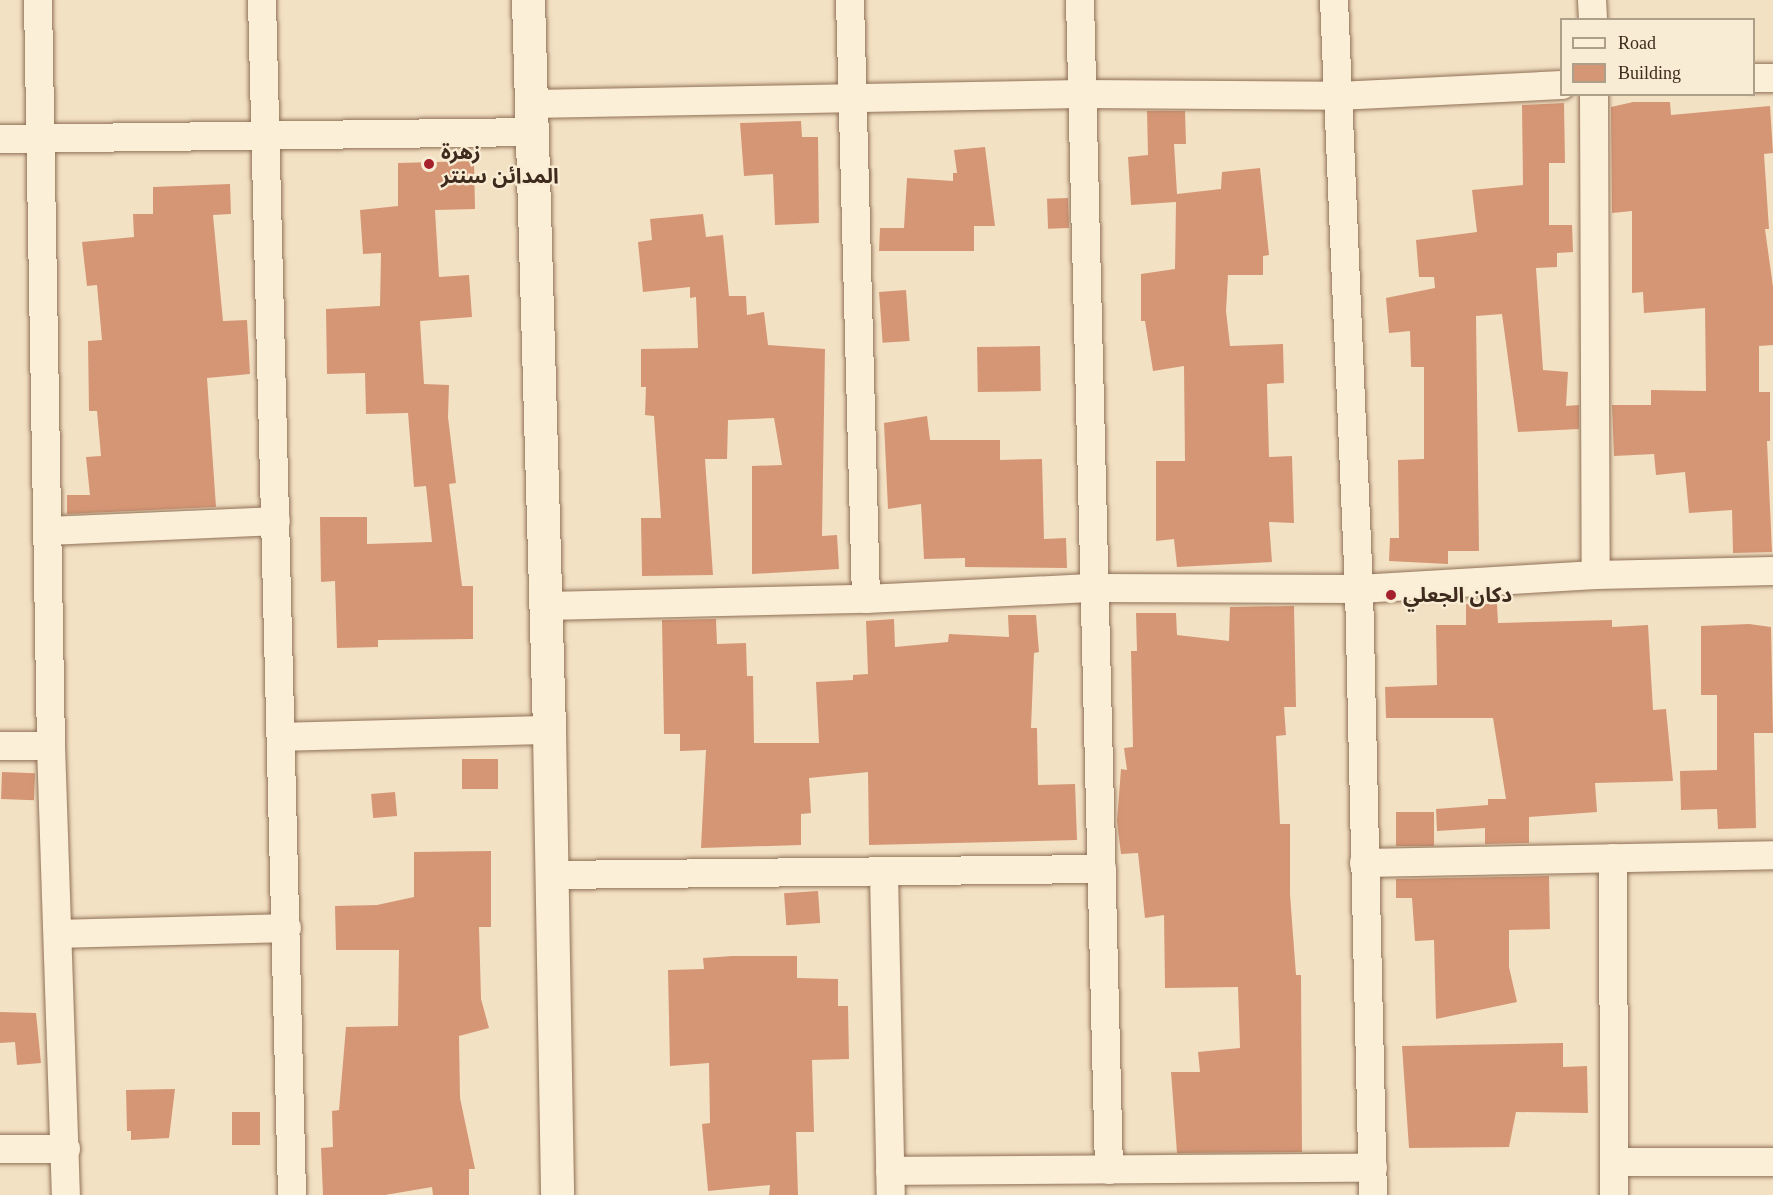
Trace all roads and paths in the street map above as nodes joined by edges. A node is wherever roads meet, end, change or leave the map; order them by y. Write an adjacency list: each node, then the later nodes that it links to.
1 (38, 0): 19 (street)
2 (262, 0): 17 (street)
3 (528, 0): 16 (street)
4 (850, 0): 15 (street)
5 (1080, 0): 12 (street)
6 (1334, 0): 13 (street)
7 (1592, 0): 8 (street)
8 (1593, 18)
9 (1755, 78): 10 (street)
10 (1773, 78)
11 (1560, 85): 13 (street)
12 (1082, 94): 13 (street); 15 (street); 24 (street)
13 (1338, 96): 25 (street)
14 (1594, 96): 23 (street)
15 (853, 97): 16 (street); 26 (street)
16 (532, 118): 17 (street); 27 (street)
17 (265, 135): 19 (street); 20 (street)
18 (0, 139): 19 (street)
19 (42, 139): 21 (street)
20 (276, 521): 21 (street); 29 (street)
21 (50, 531): 31 (street)
22 (1773, 571): 23 (street)
23 (1596, 574): 25 (street)
24 (1095, 588): 25 (street); 26 (street); 35 (street)
25 (1359, 589): 34 (street)
26 (866, 599): 27 (street)
27 (546, 606): 28 (street)
28 (549, 730): 29 (street); 37 (street)
29 (281, 737): 38 (street)
30 (0, 746): 31 (street)
31 (51, 746): 39 (street)
32 (1773, 855): 33 (street)
33 (1613, 858): 34 (street); 42 (street)
34 (1364, 863): 45 (street)
35 (1102, 869): 36 (street); 44 (street)
36 (884, 873): 37 (street); 46 (street)
37 (552, 875): 49 (street)
38 (287, 928): 39 (street); 48 (street)
39 (58, 934): 41 (street)
40 (0, 1149): 41 (street)
41 (66, 1149): 47 (street)
42 (1614, 1162): 43 (street); 50 (street)
43 (1773, 1162)
44 (1110, 1170): 45 (street); 46 (street)
45 (1373, 1182)
46 (890, 1183)
47 (66, 1195)
48 (292, 1195)
49 (557, 1195)
50 (1614, 1195)

